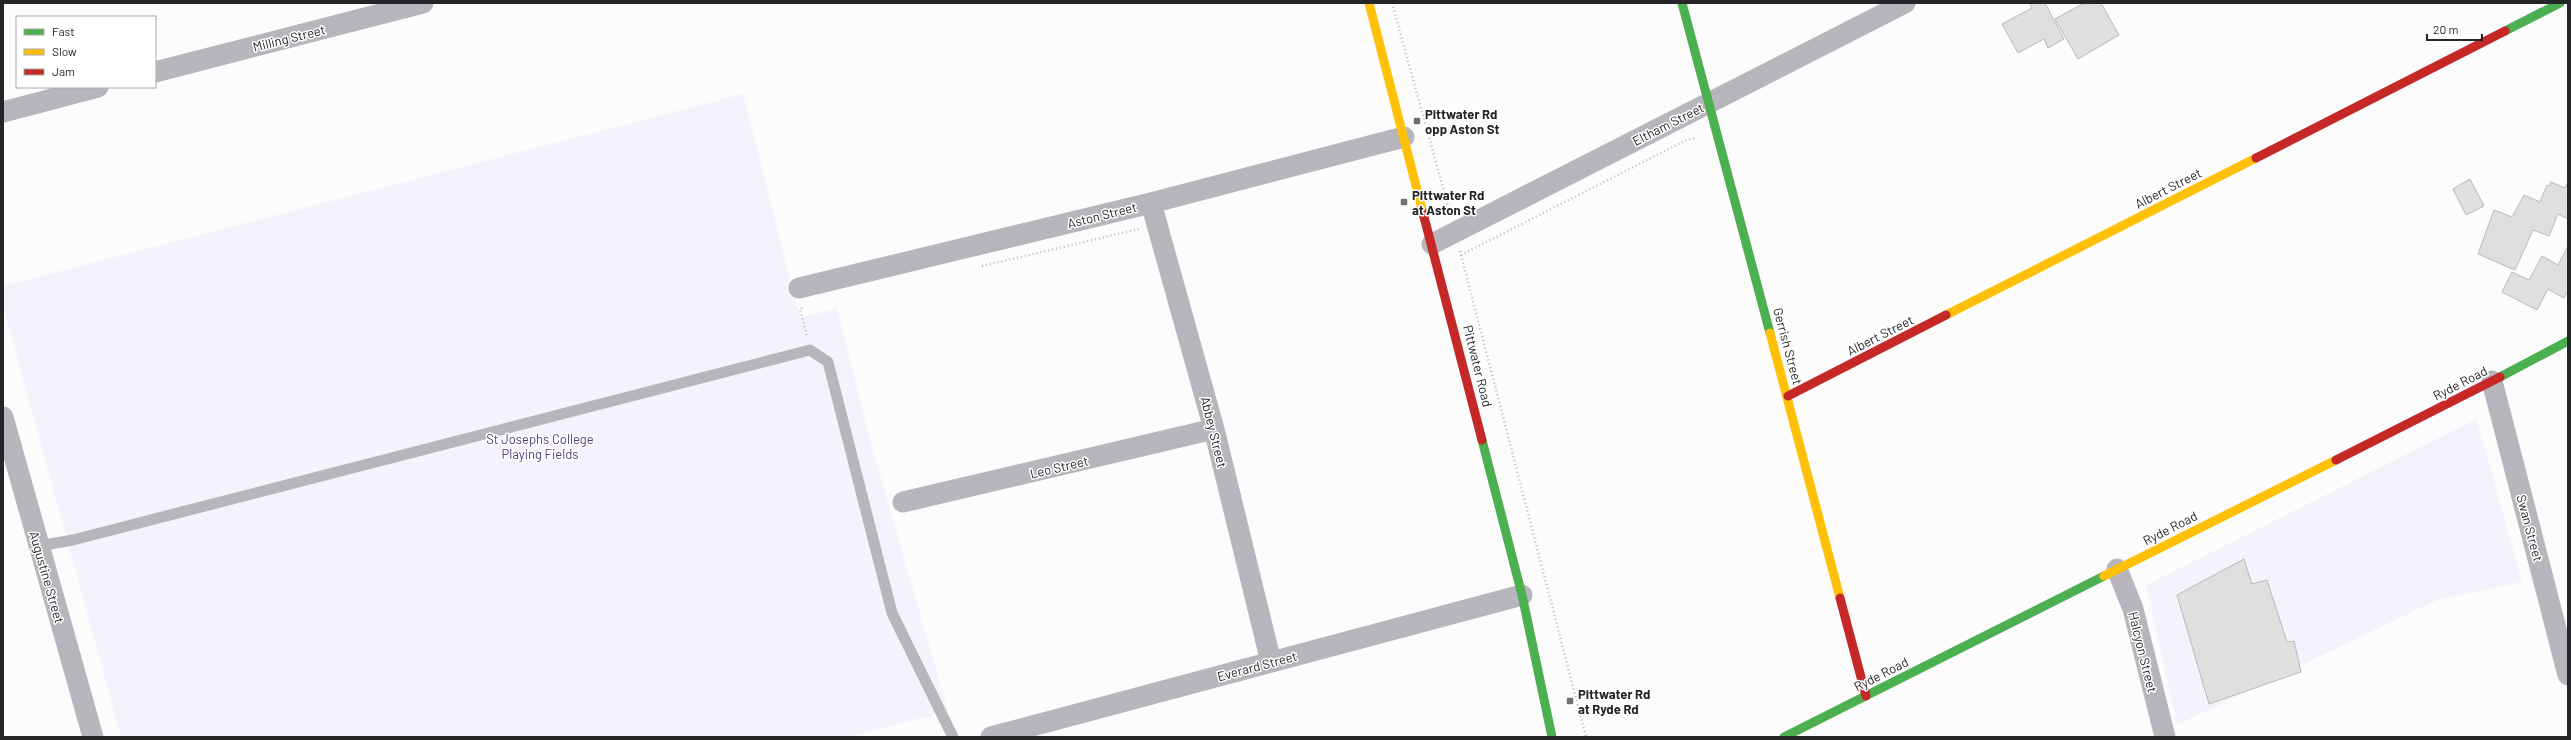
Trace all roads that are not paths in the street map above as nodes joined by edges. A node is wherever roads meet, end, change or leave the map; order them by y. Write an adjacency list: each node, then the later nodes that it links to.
1 (424, 3): 6 (street, Milling Street)
2 (1369, 3): 10 (main road, Pittwater Road)
3 (1682, 3): 8 (main road, Gerrish Street)
4 (1905, 3): 8 (street, Eltham Street)
5 (2560, 3): 16 (main road, Albert Street)
6 (156, 72)
7 (94, 88): 9 (street)
8 (1707, 104): 12 (street, Eltham Street); 16 (main road, Gerrish Street)
9 (3, 112)
10 (1404, 137): 11 (street, Aston Street); 12 (main road, Pittwater Road)
11 (1151, 203): 13 (street, Aston Street); 18 (street, Abbey Street)
12 (1432, 244): 22 (main road, Pittwater Road)
13 (799, 288)
14 (2568, 341): 15 (main road, Ryde Road)
15 (2492, 381): 21 (main road, Ryde Road); 24 (street, Swan Street)
16 (1788, 396): 25 (main road, Gerrish Street)
17 (3, 417): 20 (street, Augustine Street)
18 (1214, 429): 19 (street, Leo Street); 23 (street, Abbey Street)
19 (903, 502)
20 (38, 546): 26 (street, Augustine Street); 27 (lane)
21 (2117, 569): 25 (main road, Ryde Road); 31 (street, Halcyon Street)
22 (1522, 595): 23 (street, Everard Street); 29 (main road, Pittwater Road)
23 (1271, 662): 28 (street, Everard Street)
24 (2568, 675)
25 (1866, 696): 30 (main road, Ryde Road)
26 (93, 737)
27 (953, 737)
28 (991, 737)
29 (1552, 737)
30 (1784, 737)
31 (2165, 737)

